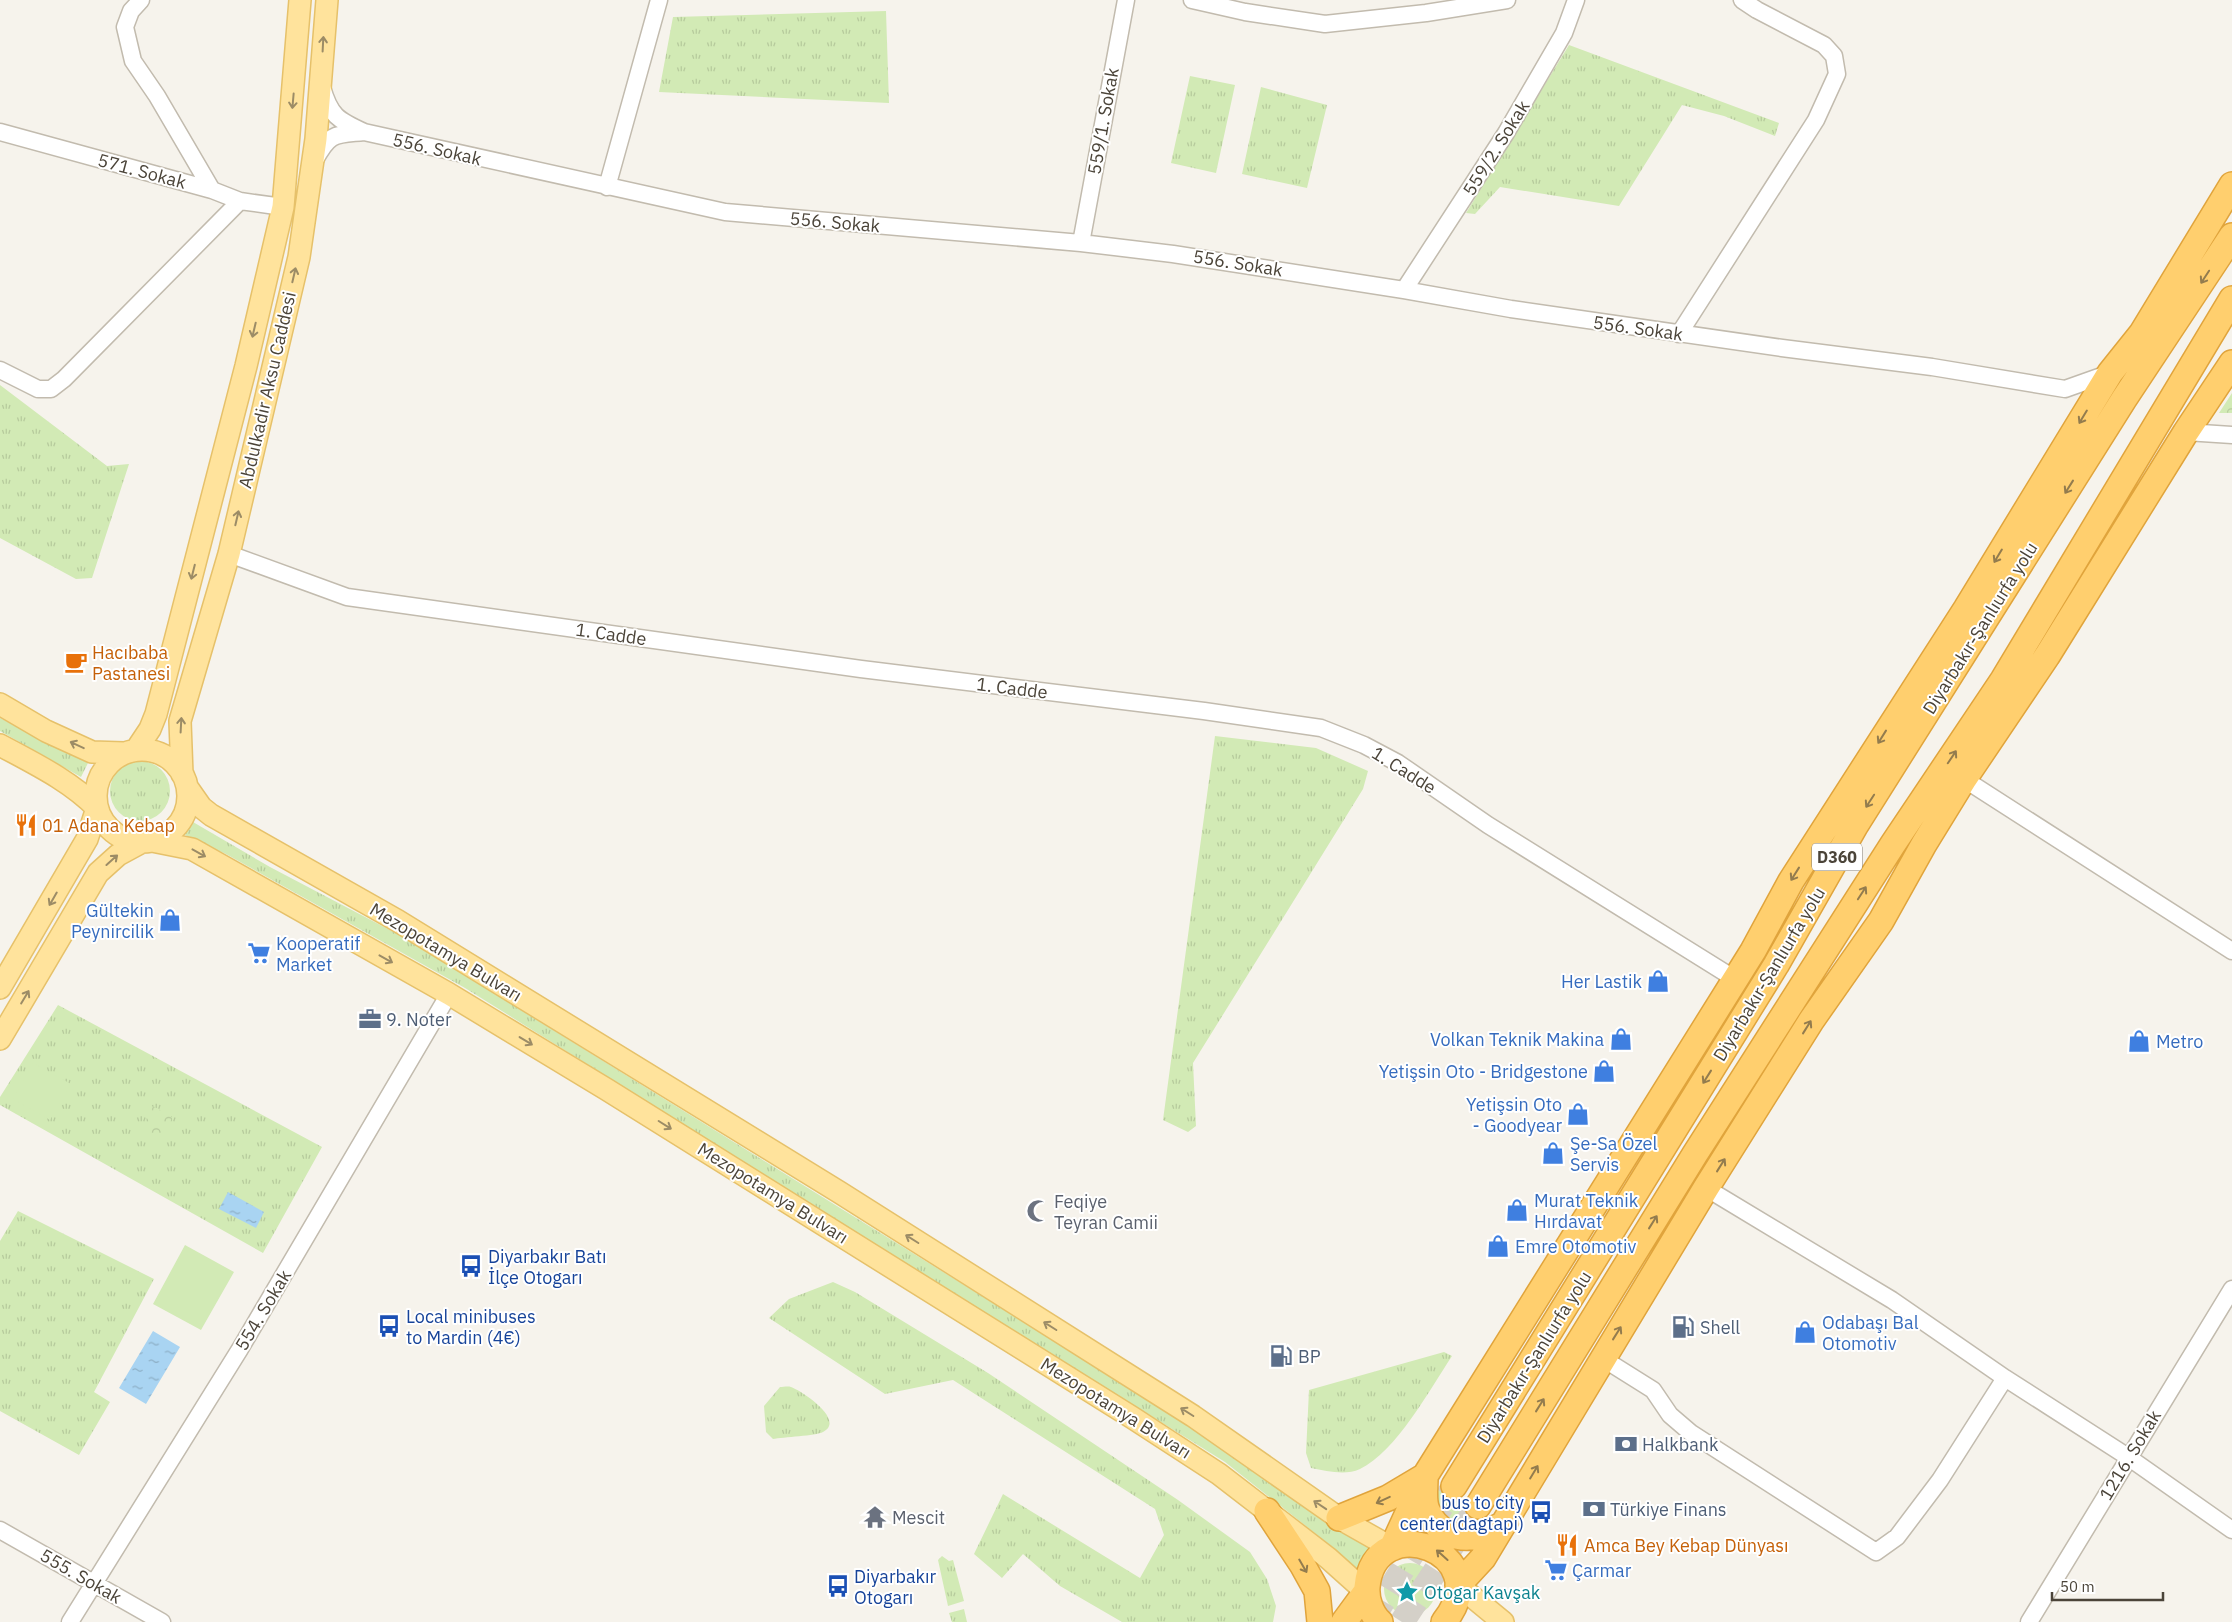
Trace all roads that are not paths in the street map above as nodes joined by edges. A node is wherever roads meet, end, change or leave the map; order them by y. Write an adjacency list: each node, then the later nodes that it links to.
1 (141, 0): 16 (street)
2 (300, 0): 18 (main road, Abdulkadir Aksu Caddesi, one-way to 18)
3 (327, 0): 10 (main road, Abdulkadir Aksu Caddesi, one-way to 3)
4 (659, 0): 15 (street)
5 (1126, 0): 21 (street, 559/1. Sokak)
6 (1192, 0): 7 (street)
7 (1507, 0)
8 (1576, 0): 22 (street, 559/2. Sokak)
9 (1742, 0): 25 (street)
10 (320, 80): 12 (street); 13 (main road, Abdulkadir Aksu Caddesi)
11 (0, 132): 16 (street, 571. Sokak)
12 (364, 132): 13 (street); 15 (street, 556. Sokak)
13 (312, 166): 32 (main road, Abdulkadir Aksu Caddesi, one-way to 13)
14 (2232, 185): 24 (highway)
15 (607, 187): 21 (street, 556. Sokak)
16 (212, 190): 17 (street, 571. Sokak)
17 (240, 201): 18 (street, 571. Sokak); 27 (street)
18 (283, 206): 37 (main road, Abdulkadir Aksu Caddesi, one-way to 37)
19 (2232, 212): 24 (highway)
20 (2232, 236): 38 (highway, Diyarbakır-Şanlıurfa yolu / D360, one-way to 38)
21 (1081, 243): 22 (street, 556. Sokak)
22 (1404, 290): 25 (street, 556. Sokak)
23 (2232, 299): 31 (highway, Diyarbakır-Şanlıurfa yolu / D360)
24 (2142, 333): 28 (highway)
25 (1679, 334): 28 (street, 556. Sokak)
26 (2232, 364): 29 (highway)
27 (0, 370)
28 (2110, 373): 34 (highway, one-way to 34)
29 (2186, 432): 30 (street); 33 (highway)
30 (2232, 435)
31 (2136, 458): 33 (highway); 48 (highway, Diyarbakır-Şanlıurfa yolu / D360, one-way to 31)
32 (229, 554): 40 (main road, Abdulkadir Aksu Caddesi, one-way to 32); 45 (street, 1. Cadde)
33 (2080, 602): 39 (highway)
34 (1966, 609): 38 (highway); 45 (highway, one-way to 45)
35 (0, 704): 37 (main road, one-way to 35)
36 (0, 745): 41 (main road)
37 (130, 752): 40 (main road); 41 (main road)
38 (1892, 767): 56 (highway, Diyarbakır-Şanlıurfa yolu / D360, one-way to 56)
39 (1964, 779): 43 (highway); 44 (street)
40 (184, 781): 42 (main road); 59 (main road, Mezopotamya Bulvarı, one-way to 40)
41 (97, 808): 42 (main road); 46 (main road, one-way to 46)
42 (147, 841): 47 (main road, Mezopotamya Bulvarı, one-way to 47); 49 (main road, one-way to 42)
43 (1924, 844): 48 (highway); 50 (highway, one-way to 43)
44 (2232, 951)
45 (1736, 979): 55 (highway)
46 (0, 988)
47 (450, 994): 58 (main road, Mezopotamya Bulvarı, one-way to 58); 64 (street, 554. Sokak)
48 (1778, 1024): 57 (highway, Diyarbakır-Şanlıurfa yolu / D360, one-way to 48)
49 (0, 1039)
50 (1706, 1188): 52 (highway, one-way to 50); 53 (street)
51 (2232, 1290): 54 (street, 1216. Sokak)
52 (1602, 1358): 53 (street); 60 (highway, one-way to 52)
53 (2005, 1378): 54 (street)
54 (2128, 1457): 62 (street); 74 (street, 1216. Sokak)
55 (1425, 1476): 59 (highway, one-way to 59); 60 (highway); 63 (highway)
56 (1454, 1486)
57 (1478, 1506)
58 (1267, 1511): 66 (main road, Mezopotamya Bulvarı); 69 (highway, one-way to 69)
59 (1340, 1518): 63 (main road, Mezopotamya Bulvarı)
60 (1502, 1525): 65 (highway)
61 (0, 1530): 64 (street, 555. Sokak)
62 (2232, 1530)
63 (1392, 1548): 65 (highway, one-way to 63); 66 (highway)
64 (93, 1583): 67 (street, 554. Sokak); 68 (street, 555. Sokak)
65 (1458, 1585): 72 (highway); 73 (main road)
66 (1366, 1592): 70 (highway); 71 (highway)
67 (70, 1622)
68 (162, 1622)
69 (1320, 1622)
70 (1344, 1622)
71 (1380, 1622)
72 (1444, 1622)
73 (1503, 1622)
74 (2028, 1622)

